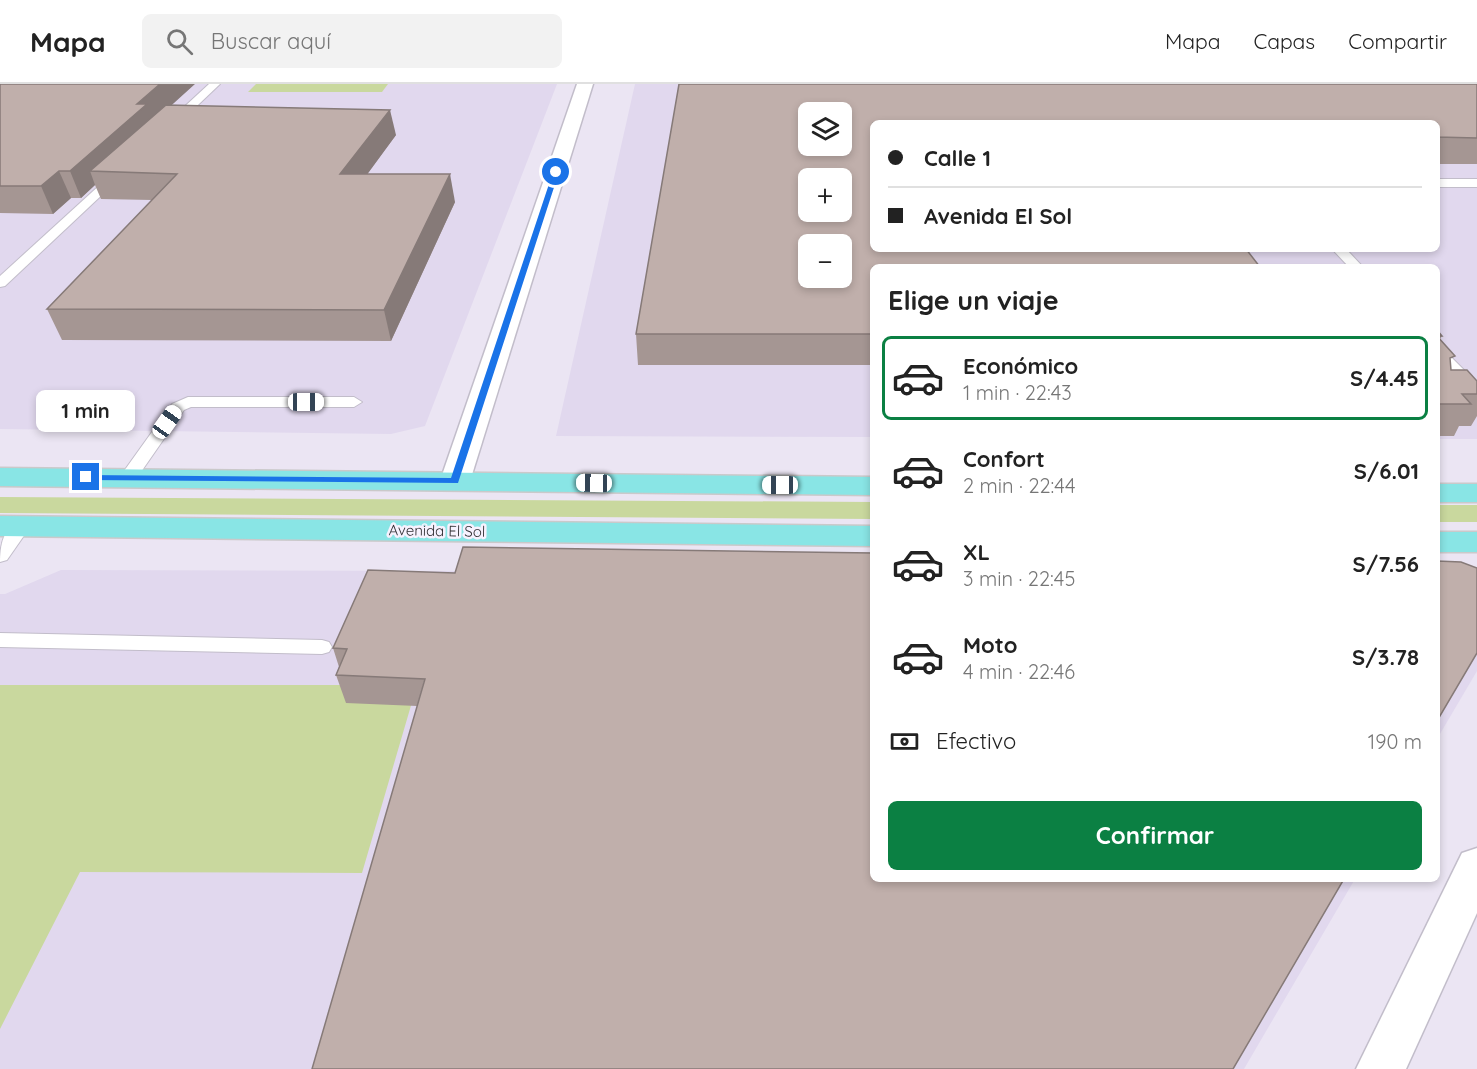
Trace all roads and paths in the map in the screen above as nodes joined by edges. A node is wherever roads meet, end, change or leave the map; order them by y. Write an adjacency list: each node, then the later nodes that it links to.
1 (215, 84): 3 (lane)
2 (585, 84): 16 (street)
3 (164, 131)
4 (122, 170): 9 (lane)
5 (1440, 183): 6 (lane)
6 (1477, 183)
7 (1342, 252): 8 (lane)
8 (1353, 264)
9 (0, 283)
10 (1440, 354): 11 (lane)
11 (1477, 393): 12 (lane)
12 (1457, 394)
13 (354, 402): 15 (lane)
14 (0, 477): 15 (main road)
15 (128, 478): 16 (main road)
16 (455, 481): 17 (main road)
17 (870, 486)
18 (1440, 492): 19 (main road)
19 (1477, 493)
20 (11, 527): 21 (main road, Avenida El Sol); 24 (lane)
21 (870, 536)
22 (1440, 542): 23 (main road)
23 (1477, 542)
24 (0, 556)
25 (0, 640): 26 (lane)
26 (322, 646)
27 (1477, 866): 28 (street)
28 (1381, 1069)

